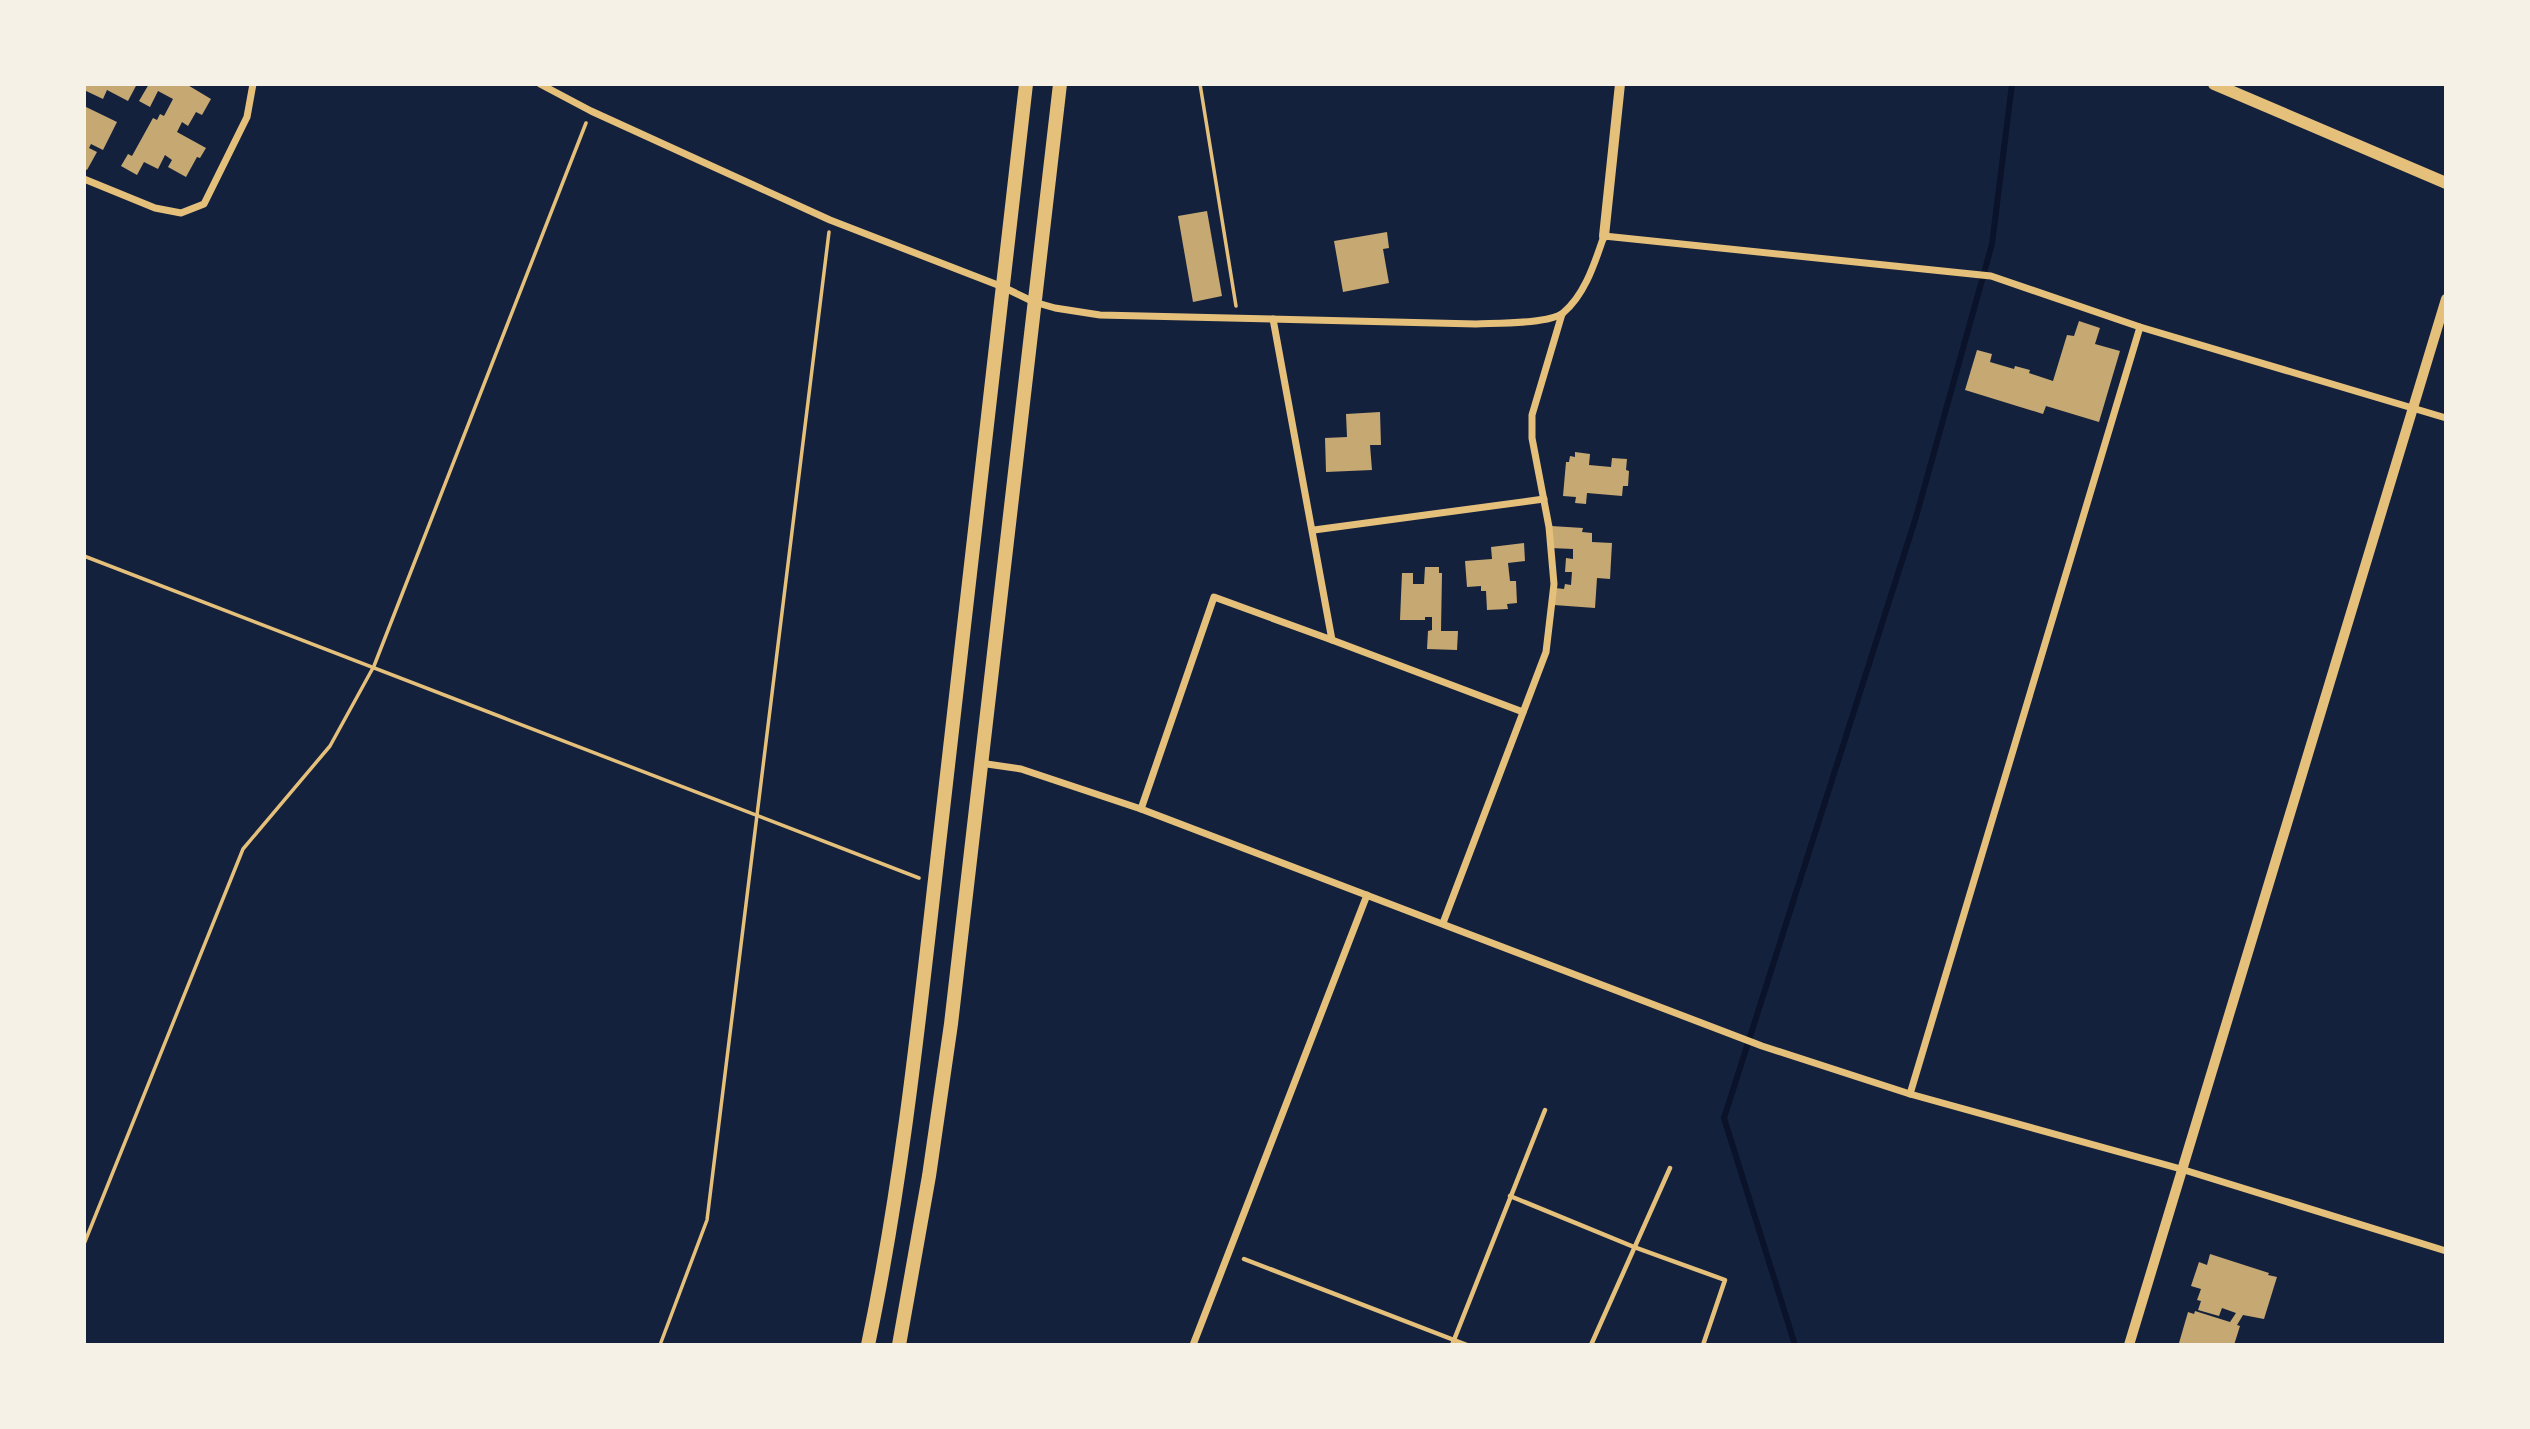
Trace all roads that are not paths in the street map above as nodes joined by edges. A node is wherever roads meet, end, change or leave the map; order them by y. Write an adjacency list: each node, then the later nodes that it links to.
1 (253, 84): 7 (street)
2 (540, 84): 10 (street)
3 (1026, 84): 10 (highway)
4 (1060, 84): 12 (highway)
5 (1620, 84): 9 (street)
6 (2214, 84): 8 (main road)
7 (84, 179)
8 (2446, 183)
9 (1604, 236): 13 (street); 15 (street)
10 (1003, 287): 12 (street); 35 (highway)
11 (2446, 299): 16 (street)
12 (1034, 302): 14 (street); 22 (highway)
13 (1562, 314): 14 (street); 18 (street)
14 (1273, 319): 19 (street)
15 (2140, 327): 16 (street); 26 (street)
16 (2412, 408): 17 (street); 29 (street)
17 (2446, 418)
18 (1544, 499): 19 (street); 21 (street)
19 (1314, 530): 20 (street)
20 (1332, 640): 21 (street); 23 (street)
21 (1523, 712): 25 (street)
22 (980, 763): 23 (street); 36 (highway)
23 (1141, 809): 24 (street)
24 (1367, 895): 25 (street); 37 (street)
25 (1443, 923): 26 (street)
26 (1910, 1094): 29 (street)
27 (1545, 1110): 30 (lane)
28 (1670, 1168): 31 (lane)
29 (2181, 1169): 32 (street); 41 (street)
30 (1510, 1196): 31 (lane); 34 (lane)
31 (1634, 1247): 39 (lane); 40 (lane)
32 (2446, 1251)
33 (1244, 1259): 34 (lane)
34 (1453, 1342): 38 (lane)
35 (868, 1345)
36 (899, 1345)
37 (1194, 1345)
38 (1467, 1345)
39 (1591, 1345)
40 (1703, 1345)
41 (2129, 1345)

